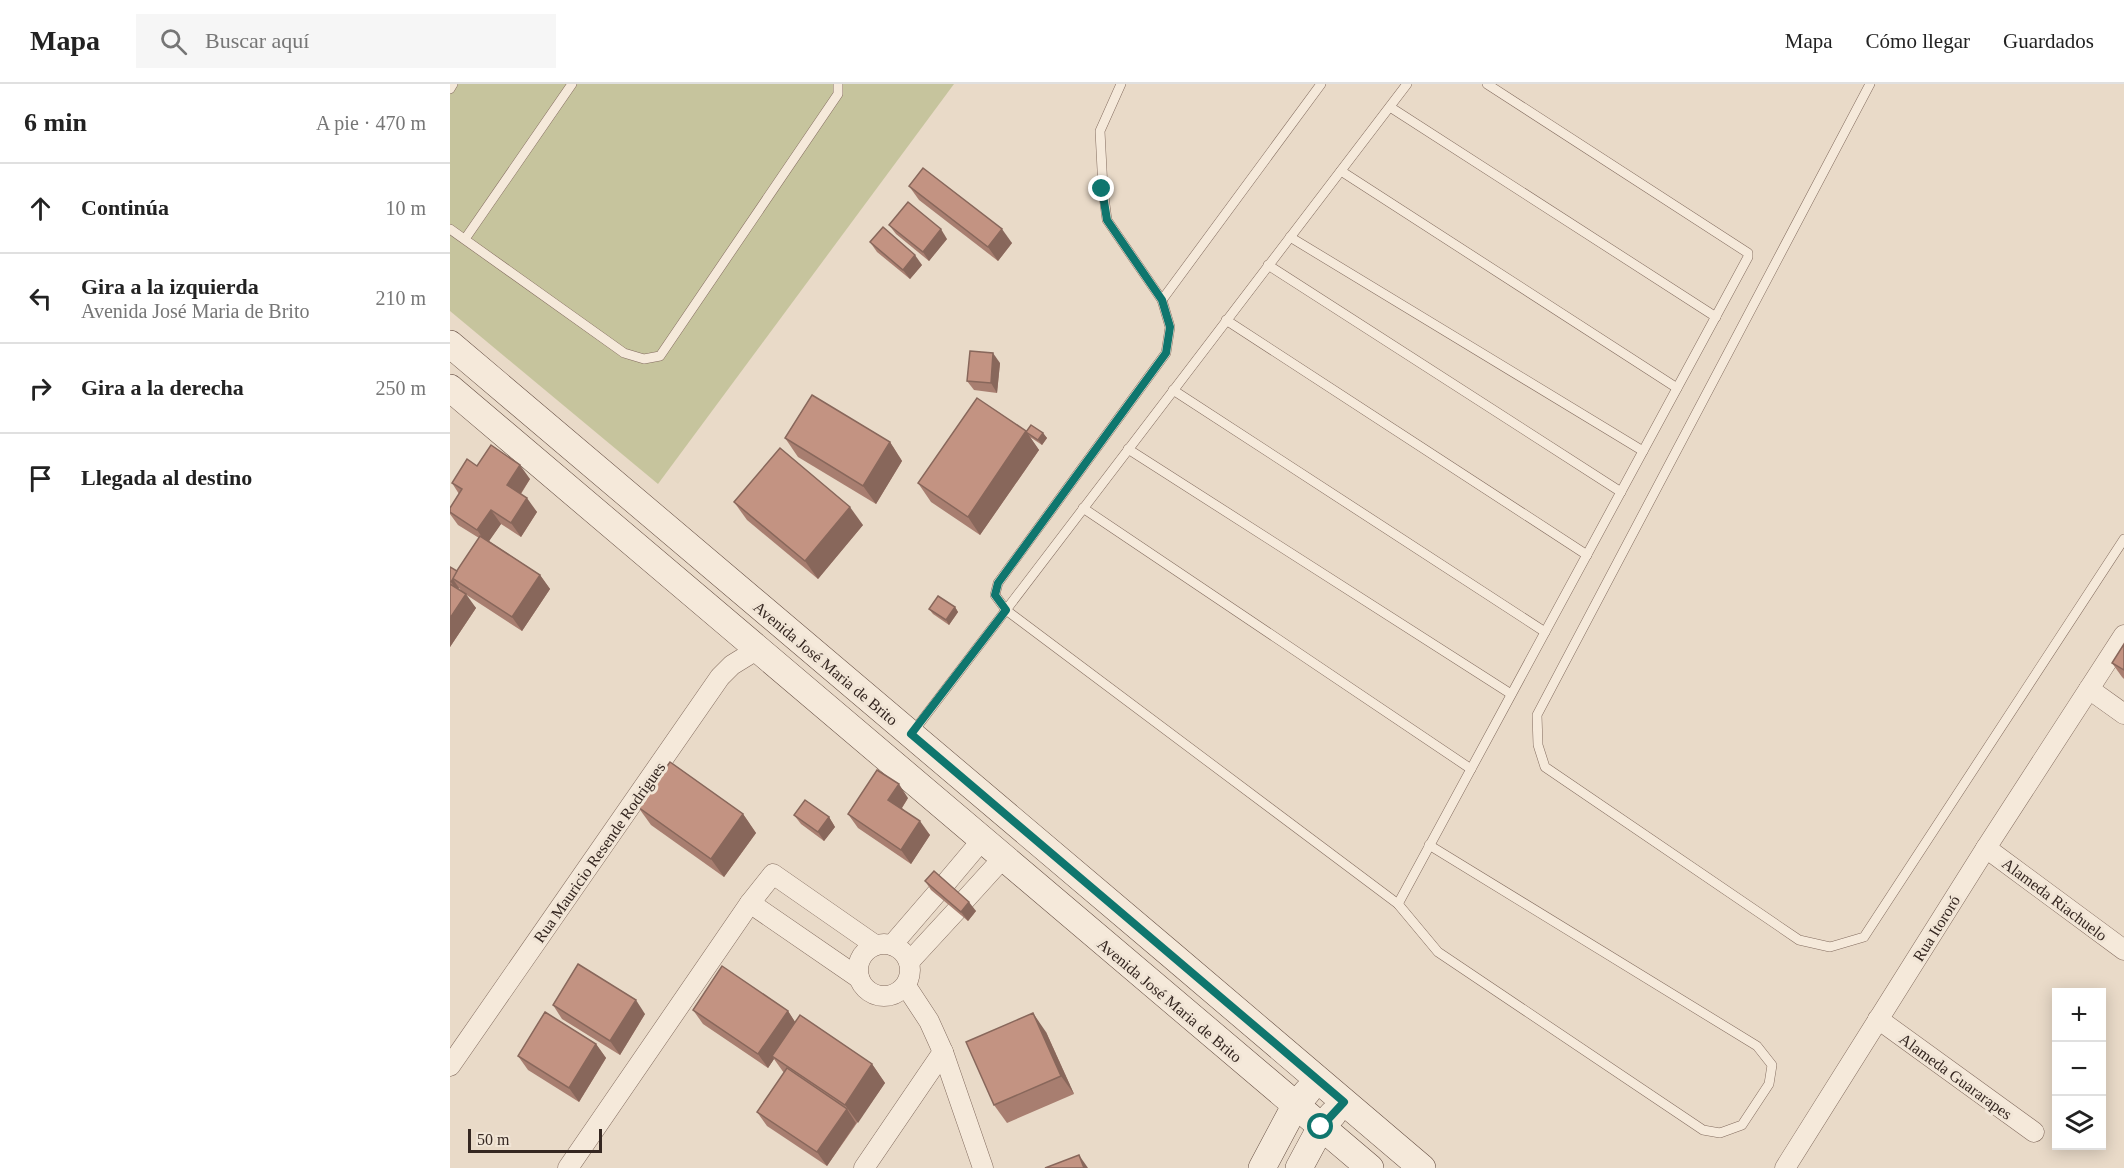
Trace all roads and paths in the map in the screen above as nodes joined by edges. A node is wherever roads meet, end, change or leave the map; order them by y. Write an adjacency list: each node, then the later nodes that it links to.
1 (453, 84): 9 (lane)
2 (572, 84): 14 (lane)
3 (838, 84): 14 (lane)
4 (1121, 84): 16 (lane)
5 (1321, 84): 16 (lane)
6 (1407, 84): 10 (lane)
7 (1487, 84): 17 (lane)
8 (1870, 84): 27 (lane)
9 (450, 88)
10 (1390, 107): 11 (lane); 17 (lane)
11 (1341, 171): 13 (lane); 21 (lane)
12 (450, 229): 14 (lane)
13 (1290, 237): 15 (lane); 24 (lane)
14 (465, 239)
15 (1268, 266): 18 (lane); 25 (lane)
16 (1162, 300): 29 (lane)
17 (1716, 317): 21 (lane)
18 (1226, 320): 22 (lane); 28 (lane)
19 (450, 344): 36 (main road, Avenida José Maria de Brito)
20 (450, 388): 32 (main road, Avenida José Maria de Brito)
21 (1677, 388): 24 (lane)
22 (1173, 390): 23 (lane); 30 (lane)
23 (1128, 448): 26 (lane); 34 (lane)
24 (1643, 451): 25 (lane)
25 (1621, 492): 28 (lane)
26 (1083, 508): 29 (lane); 37 (lane)
27 (2124, 539)
28 (1587, 555): 30 (lane)
29 (1006, 610): 36 (lane); 44 (lane)
30 (1545, 632): 34 (lane)
31 (2124, 635): 33 (street, Rua Itororó)
32 (758, 649): 38 (main road, Avenida José Maria de Brito); 53 (street, Rua Mauricio Resende Rodrigues)
33 (2090, 689): 35 (street); 40 (street, Rua Itororó)
34 (1511, 694): 37 (lane)
35 (2124, 714)
36 (911, 734): 54 (main road, Avenida José Maria de Brito)
37 (1471, 769): 39 (lane)
38 (982, 840): 41 (main road, Avenida José Maria de Brito); 42 (street)
39 (1429, 845): 44 (lane); 44 (lane)
40 (1986, 848): 47 (street, Alameda Riachuelo); 51 (street, Rua Itororó)
41 (1004, 858): 45 (street); 56 (main road, Avenida José Maria de Brito)
42 (937, 893): 45 (street); 46 (street)
43 (750, 903): 46 (street); 49 (street); 59 (street)
44 (1398, 903)
45 (956, 910): 48 (street)
46 (883, 945): 48 (street); 49 (street)
47 (2124, 950)
48 (909, 962): 50 (street)
49 (859, 978): 50 (street)
50 (906, 986): 52 (street)
51 (1878, 1020): 58 (street, Alameda Guararapes); 66 (street, Rua Itororó)
52 (943, 1052): 60 (street); 61 (street)
53 (450, 1066)
54 (1318, 1078): 55 (main road, Avenida José Maria de Brito); 56 (main road)
55 (1344, 1102): 57 (main road); 65 (main road, Avenida José Maria de Brito)
56 (1295, 1106): 57 (main road, Avenida José Maria de Brito); 62 (main road)
57 (1321, 1127): 63 (main road); 64 (main road, Avenida José Maria de Brito)
58 (2034, 1132)
59 (568, 1168)
60 (864, 1168)
61 (983, 1168)
62 (1262, 1168)
63 (1299, 1168)
64 (1370, 1168)
65 (1422, 1168)
66 (1785, 1168)

